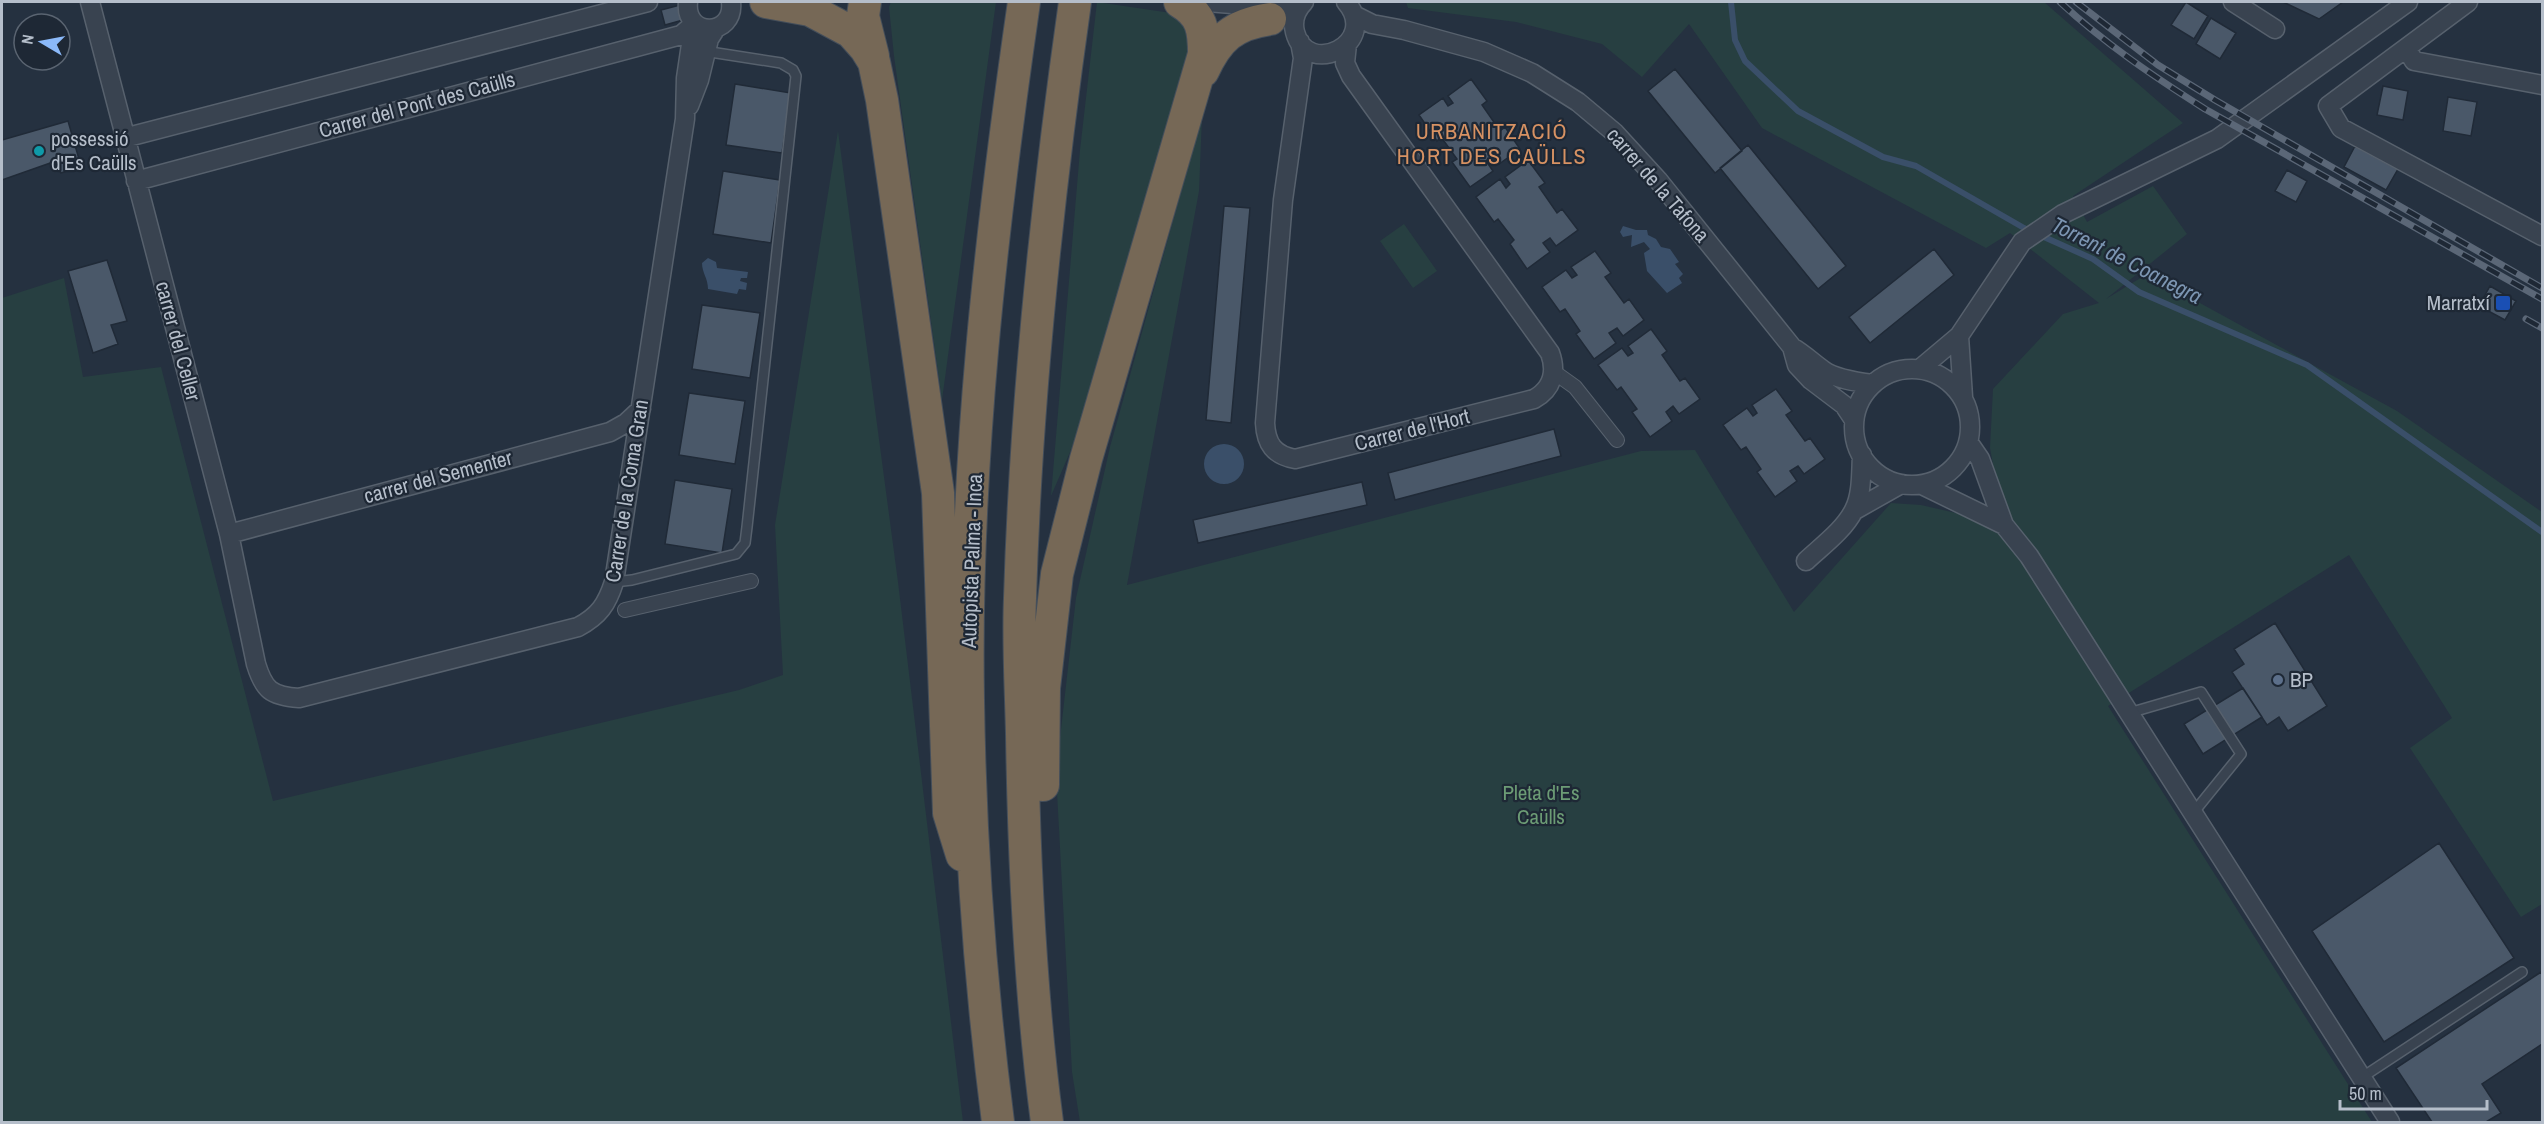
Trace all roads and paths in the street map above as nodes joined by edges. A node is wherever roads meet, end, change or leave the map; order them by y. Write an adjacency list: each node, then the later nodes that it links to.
1 (90, 2): 30 (street, carrer del Celler)
2 (648, 2): 30 (street, Carrer del Pont des Caülls)
3 (688, 2): 18 (street)
4 (754, 2): 15 (street)
5 (766, 2): 26 (highway)
6 (865, 2): 26 (highway)
7 (1024, 2): 57 (highway, Autopista Palma - Inca)
8 (1075, 2): 56 (highway)
9 (1180, 2): 27 (highway)
10 (1210, 2): 14 (street); 17 (street)
11 (2233, 2): 20 (street)
12 (2408, 2): 33 (street)
13 (2468, 2): 24 (street)
14 (1303, 3): 22 (street, Carrer de l'Hort)
15 (731, 5): 19 (street, Carrer de la Coma Gran)
16 (1352, 7): 21 (street, carrer de la Tafona); 23 (street)
17 (1270, 19): 22 (street); 27 (highway)
18 (694, 24): 19 (street); 29 (street, Carrer de la Coma Gran); 31 (street, Carrer del Pont des Caülls)
19 (716, 28): 25 (street, Carrer de la Coma Gran)
20 (2275, 29)
21 (1426, 38): 23 (street, carrer de la Tafona); 34 (street, carrer de la Tafona)
22 (1298, 39): 23 (street, carrer de la Tafona); 36 (street, Carrer de l'Hort)
23 (1349, 42): 36 (street)
24 (2406, 48): 28 (street); 32 (street)
25 (705, 51): 29 (street, Carrer de la Coma Gran); 51 (lane)
26 (874, 62): 57 (highway)
27 (1197, 82): 56 (highway)
28 (2542, 85)
29 (685, 119): 39 (street, Carrer de la Coma Gran)
30 (124, 138): 31 (street, carrer del Celler)
31 (136, 181): 48 (street, carrer del Celler)
32 (2542, 236)
33 (1959, 336): 35 (street); 38 (street)
34 (1792, 347): 37 (street); 40 (street)
35 (1921, 368): 37 (street); 38 (street)
36 (1554, 372): 41 (street)
37 (1873, 384): 40 (street)
38 (1963, 397): 42 (street)
39 (641, 409): 48 (street, carrer del Sementer); 51 (street, Carrer de la Coma Gran)
40 (1854, 420): 43 (street)
41 (1617, 440)
42 (1969, 443): 45 (street); 47 (street)
43 (1862, 455): 44 (street); 46 (street)
44 (1901, 484): 45 (street); 46 (street)
45 (1922, 485): 47 (street)
46 (1855, 510): 49 (street)
47 (2004, 525): 54 (street)
48 (229, 534): 53 (street, carrer del Celler)
49 (1806, 561)
50 (751, 581): 52 (street)
51 (614, 582): 53 (street, Carrer de la Coma Gran)
52 (625, 610)
53 (261, 681)
54 (2129, 713): 55 (street); 55 (lane)
55 (2194, 812): 59 (street)
56 (1023, 851): 61 (highway)
57 (975, 898): 60 (highway, Autopista Palma - Inca)
58 (2522, 972): 59 (lane)
59 (2361, 1078): 62 (street)
60 (998, 1122)
61 (1047, 1122)
62 (2390, 1122)

